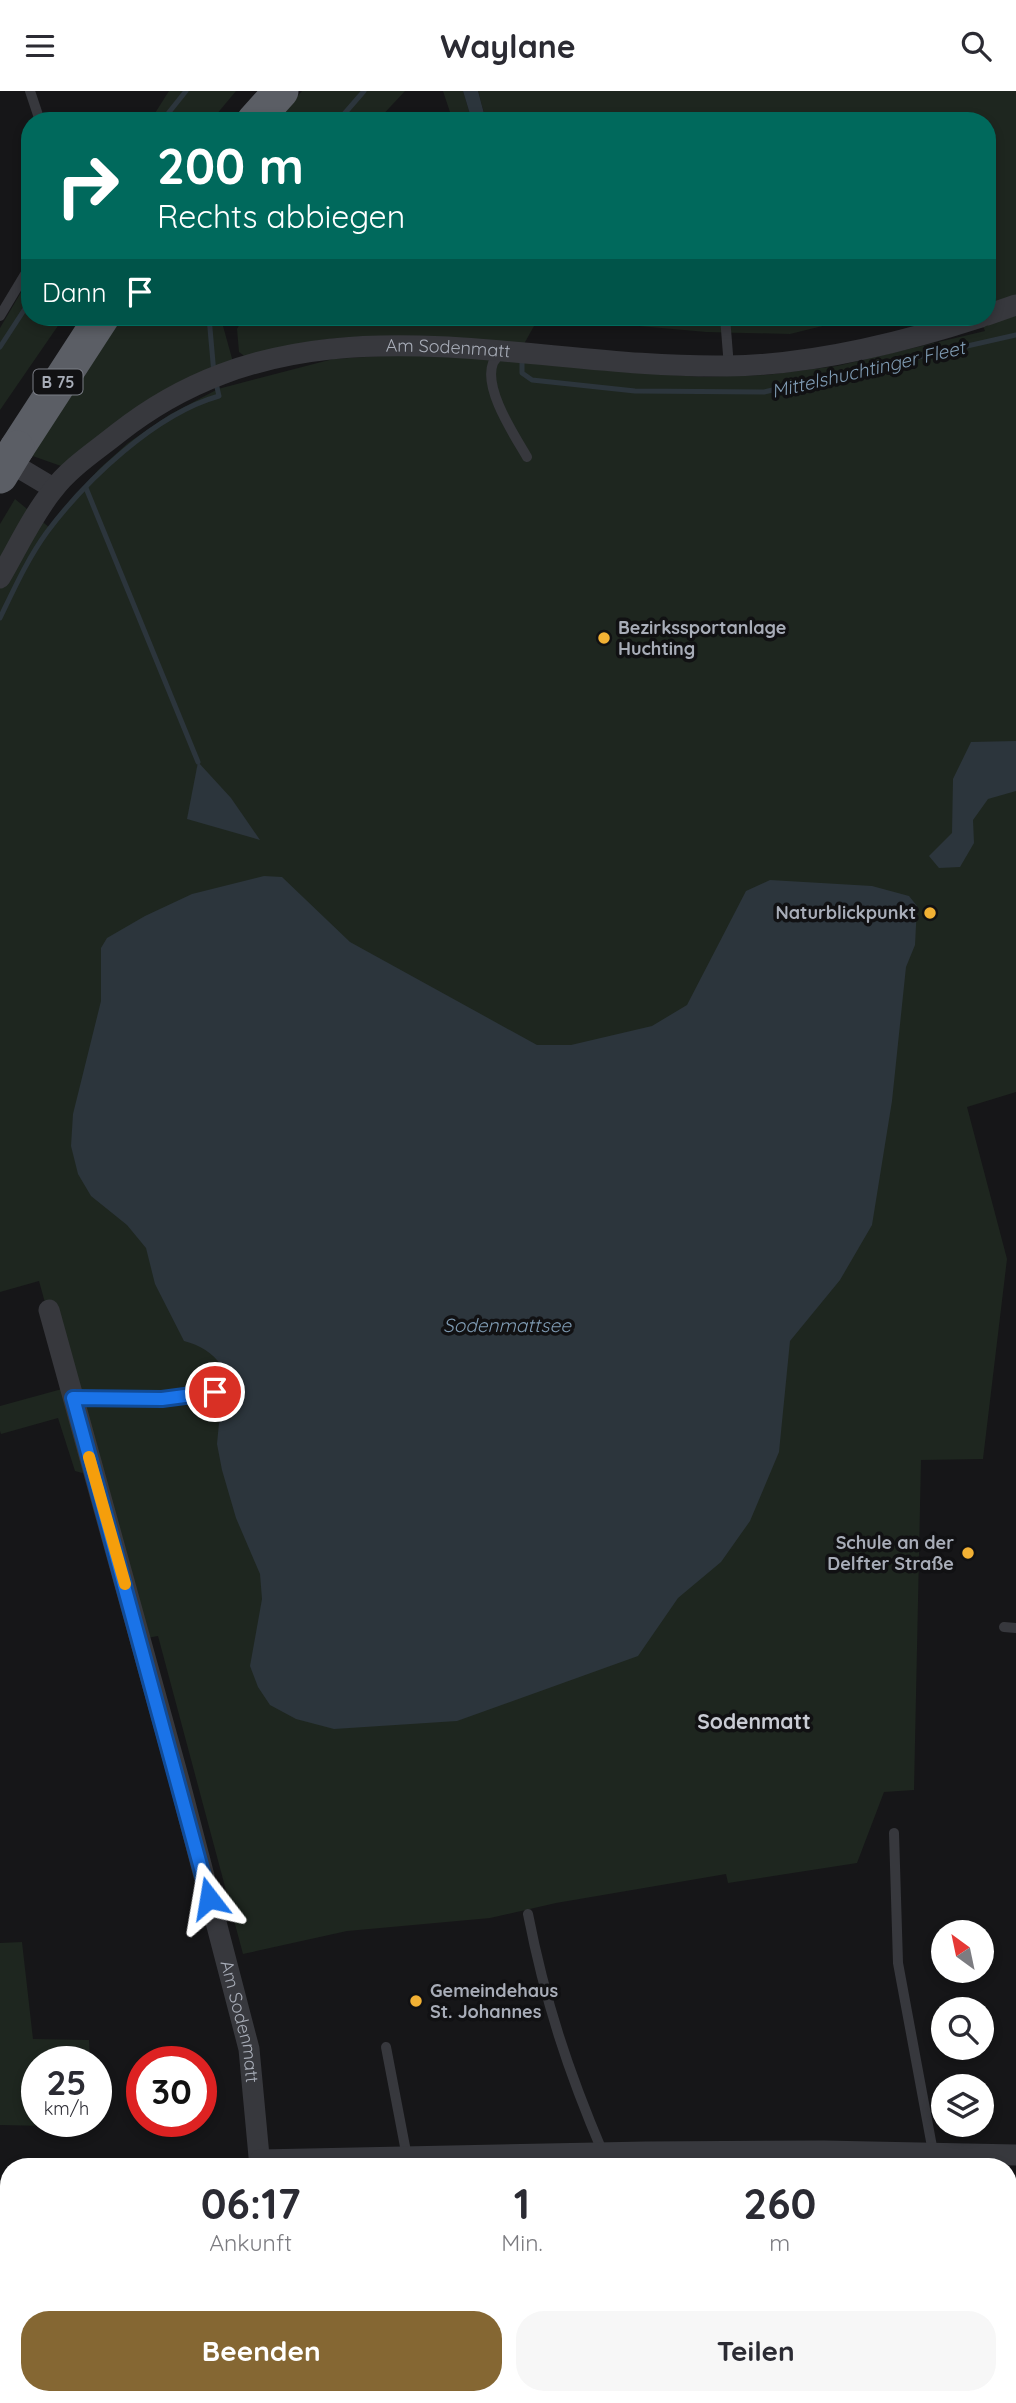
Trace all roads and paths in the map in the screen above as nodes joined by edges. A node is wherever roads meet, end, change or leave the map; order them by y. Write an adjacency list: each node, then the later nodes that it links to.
1 (30, 91): 4 (lane)
2 (254, 91): 5 (highway)
3 (281, 91): 6 (highway)
4 (37, 112)
5 (236, 112)
6 (262, 112)
7 (21, 280): 10 (lane)
8 (1016, 305): 9 (street)
9 (996, 312)
10 (0, 316)
11 (73, 326): 17 (highway, B 75)
12 (96, 326): 17 (highway, B 75)
13 (726, 326): 16 (lane)
14 (947, 326): 16 (street, Am Sodenmatt)
15 (496, 362): 16 (street, Am Sodenmatt); 18 (lane); 19 (street, Am Sodenmatt)
16 (729, 366)
17 (4, 454): 19 (street)
18 (527, 457)
19 (53, 488): 20 (street, Am Sodenmatt)
20 (0, 578)
21 (49, 1310): 23 (street, Am Sodenmatt)
22 (215, 1392): 23 (lane)
23 (73, 1398): 33 (street, Am Sodenmatt)
24 (1003, 1627): 25 (lane)
25 (1016, 1628)
26 (894, 1833): 29 (lane)
27 (528, 1914): 30 (lane)
28 (386, 2046): 32 (lane)
29 (933, 2152): 38 (street); 39 (street)
30 (603, 2153): 36 (street); 37 (street)
31 (1016, 2155): 40 (street)
32 (407, 2157): 34 (street); 35 (street)
33 (260, 2158)
34 (382, 2158)
35 (419, 2158)
36 (511, 2158)
37 (640, 2158)
38 (688, 2158)
39 (980, 2158)
40 (995, 2158)

